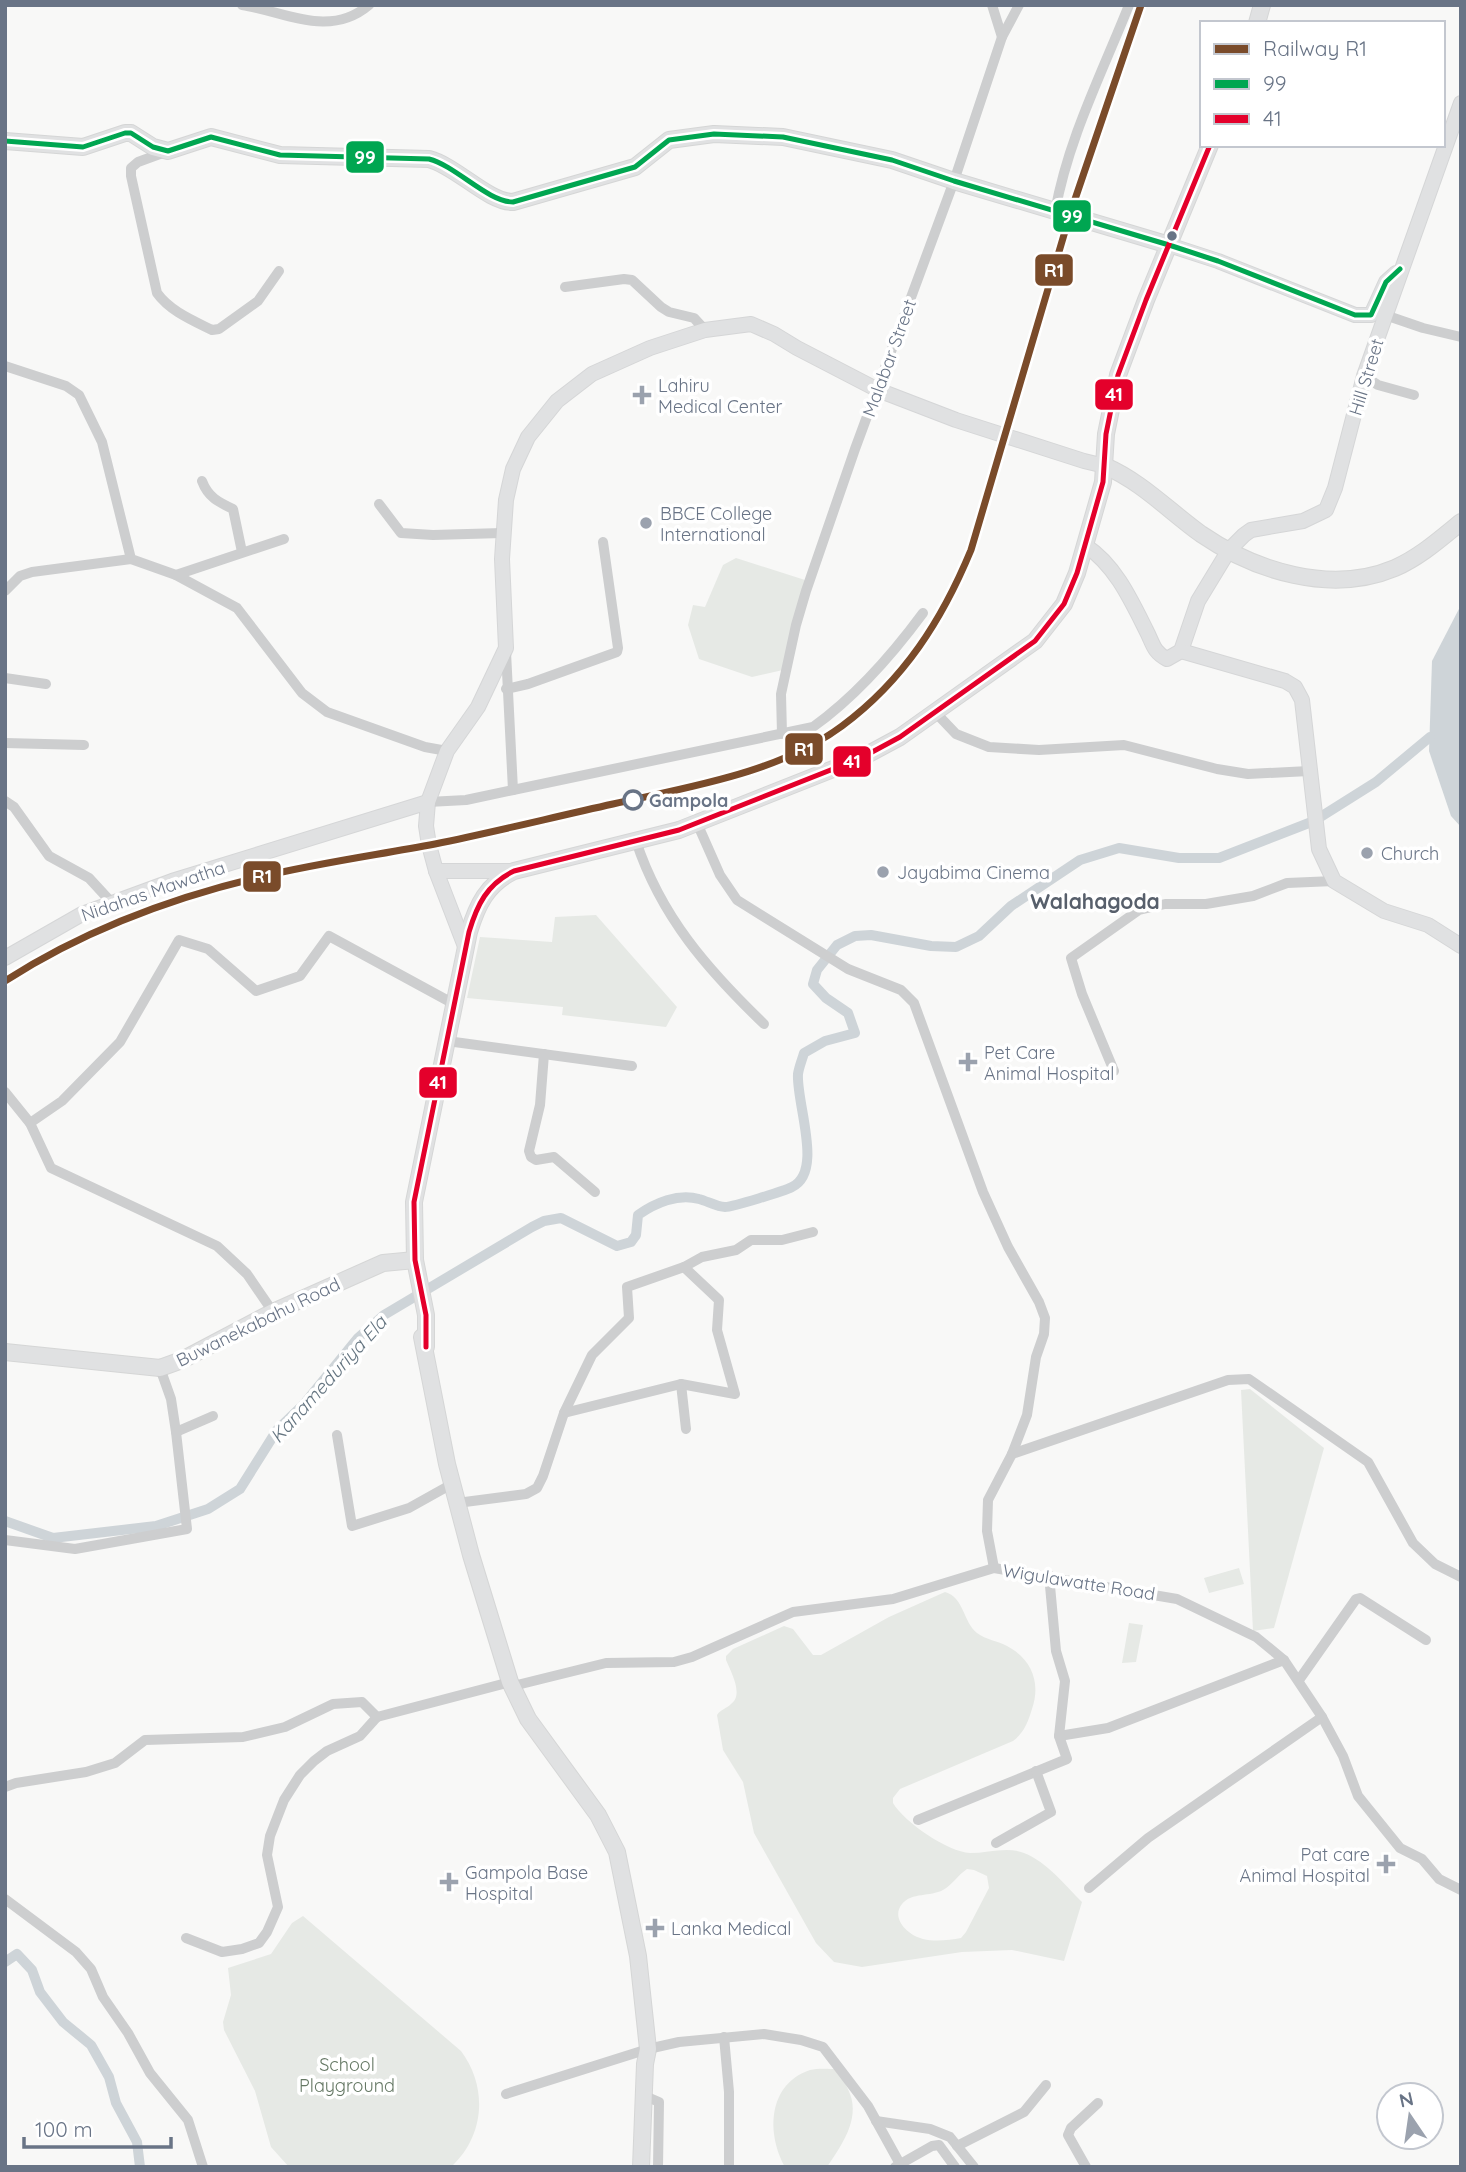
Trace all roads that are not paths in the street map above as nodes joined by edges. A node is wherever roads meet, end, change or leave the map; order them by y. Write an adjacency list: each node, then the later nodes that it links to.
1 (242, 5): 2 (street)
2 (369, 5)
3 (992, 5): 6 (street)
4 (1018, 5): 6 (street, Malabar Street)
5 (1129, 5): 12 (street)
6 (1002, 37): 11 (street, Malabar Street)
7 (1461, 103): 14 (street, Hill Street)
8 (5, 141): 10 (main road)
9 (1209, 147): 13 (main road)
10 (168, 151): 11 (main road); 15 (street)
11 (954, 181): 12 (main road); 22 (street, Malabar Street)
12 (1055, 212): 13 (main road)
13 (1169, 245): 14 (street); 24 (main road)
14 (1400, 270): 17 (street, Hill Street)
15 (279, 271)
16 (565, 287): 18 (street)
17 (1385, 315): 19 (street); 21 (street, Hill Street)
18 (705, 330): 22 (street); 28 (street)
19 (1461, 337)
20 (5, 366): 34 (street)
21 (1364, 376): 23 (street); 32 (street, Hill Street)
22 (878, 390): 24 (street); 44 (street, Malabar Street)
23 (1413, 395)
24 (1105, 466): 31 (main road); 32 (main road)
25 (202, 481): 33 (street)
26 (379, 504): 28 (street)
27 (1461, 522): 32 (main road)
28 (502, 533): 38 (street)
29 (284, 539): 33 (street)
30 (603, 542): 42 (street)
31 (1086, 547): 39 (street); 43 (main road)
32 (1229, 550): 39 (street)
33 (242, 552): 35 (street)
34 (131, 559): 35 (street); 36 (street)
35 (176, 575): 47 (street)
36 (5, 591)
37 (923, 613): 44 (street)
38 (506, 648): 42 (street); 47 (street)
39 (1181, 650): 48 (street)
40 (5, 678): 41 (street)
41 (46, 684)
42 (506, 689): 49 (street)
43 (936, 713): 48 (street); 52 (main road)
44 (782, 734): 49 (street)
45 (5, 743): 46 (street)
46 (84, 745)
47 (447, 751): 51 (street)
48 (1309, 771): 56 (street)
49 (513, 790): 51 (street)
50 (5, 801): 57 (street)
51 (428, 802): 55 (street); 57 (street, Nidahas Mawatha)
52 (697, 823): 53 (main road); 82 (street)
53 (636, 841): 54 (main road); 62 (street)
54 (514, 871): 55 (street); 59 (main road)
55 (436, 872): 59 (street)
56 (1334, 881): 58 (street); 66 (street)
57 (112, 903): 60 (street, Nidahas Mawatha)
58 (1461, 946)
59 (466, 949): 61 (main road)
60 (5, 958)
61 (454, 1004): 63 (main road); 68 (street)
62 (764, 1024)
63 (447, 1041): 64 (street); 71 (main road)
64 (544, 1054): 65 (street); 69 (street)
65 (632, 1066)
66 (1114, 1071)
67 (5, 1092): 68 (street)
68 (30, 1123): 73 (street)
69 (595, 1192)
70 (813, 1232): 72 (street)
71 (411, 1261): 73 (main road, Buwanekabahu Road); 83 (main road)
72 (684, 1267): 76 (street); 77 (street)
73 (273, 1312): 75 (main road, Buwanekabahu Road)
74 (5, 1352): 75 (main road, Buwanekabahu Road)
75 (160, 1368): 80 (street)
76 (681, 1384): 77 (street); 79 (street)
77 (564, 1413): 84 (street)
78 (213, 1416): 80 (street)
79 (686, 1429)
80 (176, 1432): 85 (street)
81 (337, 1435): 83 (street)
82 (1012, 1454): 86 (street); 88 (street)
83 (452, 1484): 84 (main road)
84 (457, 1503): 92 (main road)
85 (5, 1540)
86 (994, 1568): 87 (street, Wigulawatte Road); 92 (street, Wigulawatte Road)
87 (1049, 1576): 90 (street, Wigulawatte Road); 95 (street)
88 (1461, 1577)
89 (1426, 1640): 91 (street)
90 (1284, 1660): 91 (street, Wigulawatte Road); 95 (street)
91 (1299, 1680): 94 (street, Wigulawatte Road)
92 (512, 1684): 93 (street, Wigulawatte Road); 105 (main road)
93 (377, 1717): 97 (street); 103 (street)
94 (1322, 1717): 100 (street); 101 (street, Wigulawatte Road)
95 (1059, 1736): 96 (street)
96 (1037, 1771): 98 (street); 99 (street)
97 (5, 1787)
98 (918, 1820)
99 (996, 1843)
100 (1089, 1888)
101 (1461, 1890)
102 (5, 1899): 113 (street)
103 (186, 1938)
104 (724, 2037): 105 (street); 110 (street); 116 (street)
105 (648, 2049): 107 (street); 108 (main road)
106 (1046, 2085): 111 (street)
107 (506, 2094)
108 (645, 2096): 114 (main road); 115 (street)
109 (1098, 2103): 119 (street)
110 (876, 2121): 111 (street); 112 (street)
111 (957, 2146): 118 (street)
112 (897, 2165): 117 (street)
113 (202, 2167)
114 (641, 2167)
115 (658, 2167)
116 (729, 2167)
117 (955, 2167)
118 (974, 2167)
119 (1086, 2167)

